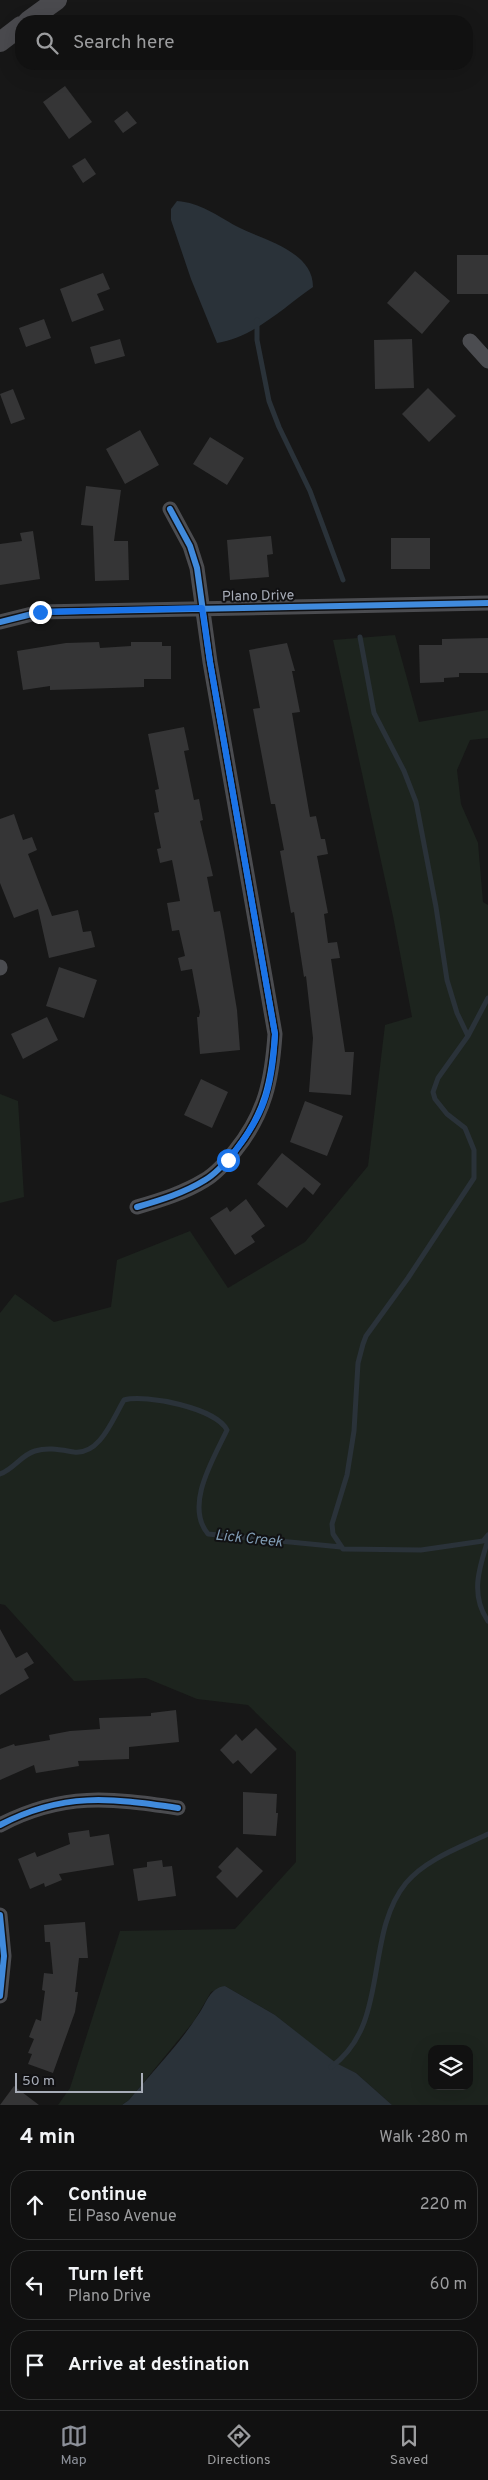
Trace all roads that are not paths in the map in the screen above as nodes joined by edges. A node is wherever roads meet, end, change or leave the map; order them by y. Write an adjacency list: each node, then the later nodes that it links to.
1 (57, 0): 2 (main road)
2 (36, 15)
3 (15, 31): 4 (main road)
4 (0, 42)
5 (470, 341): 6 (street)
6 (488, 361)
7 (170, 509): 9 (street)
8 (488, 603): 9 (street, Plano Drive)
9 (202, 608): 10 (street, Plano Drive); 11 (street)
10 (0, 622)
11 (137, 1207)
12 (178, 1808): 13 (street)
13 (0, 1825)
14 (0, 1916): 15 (street)
15 (0, 1996)

